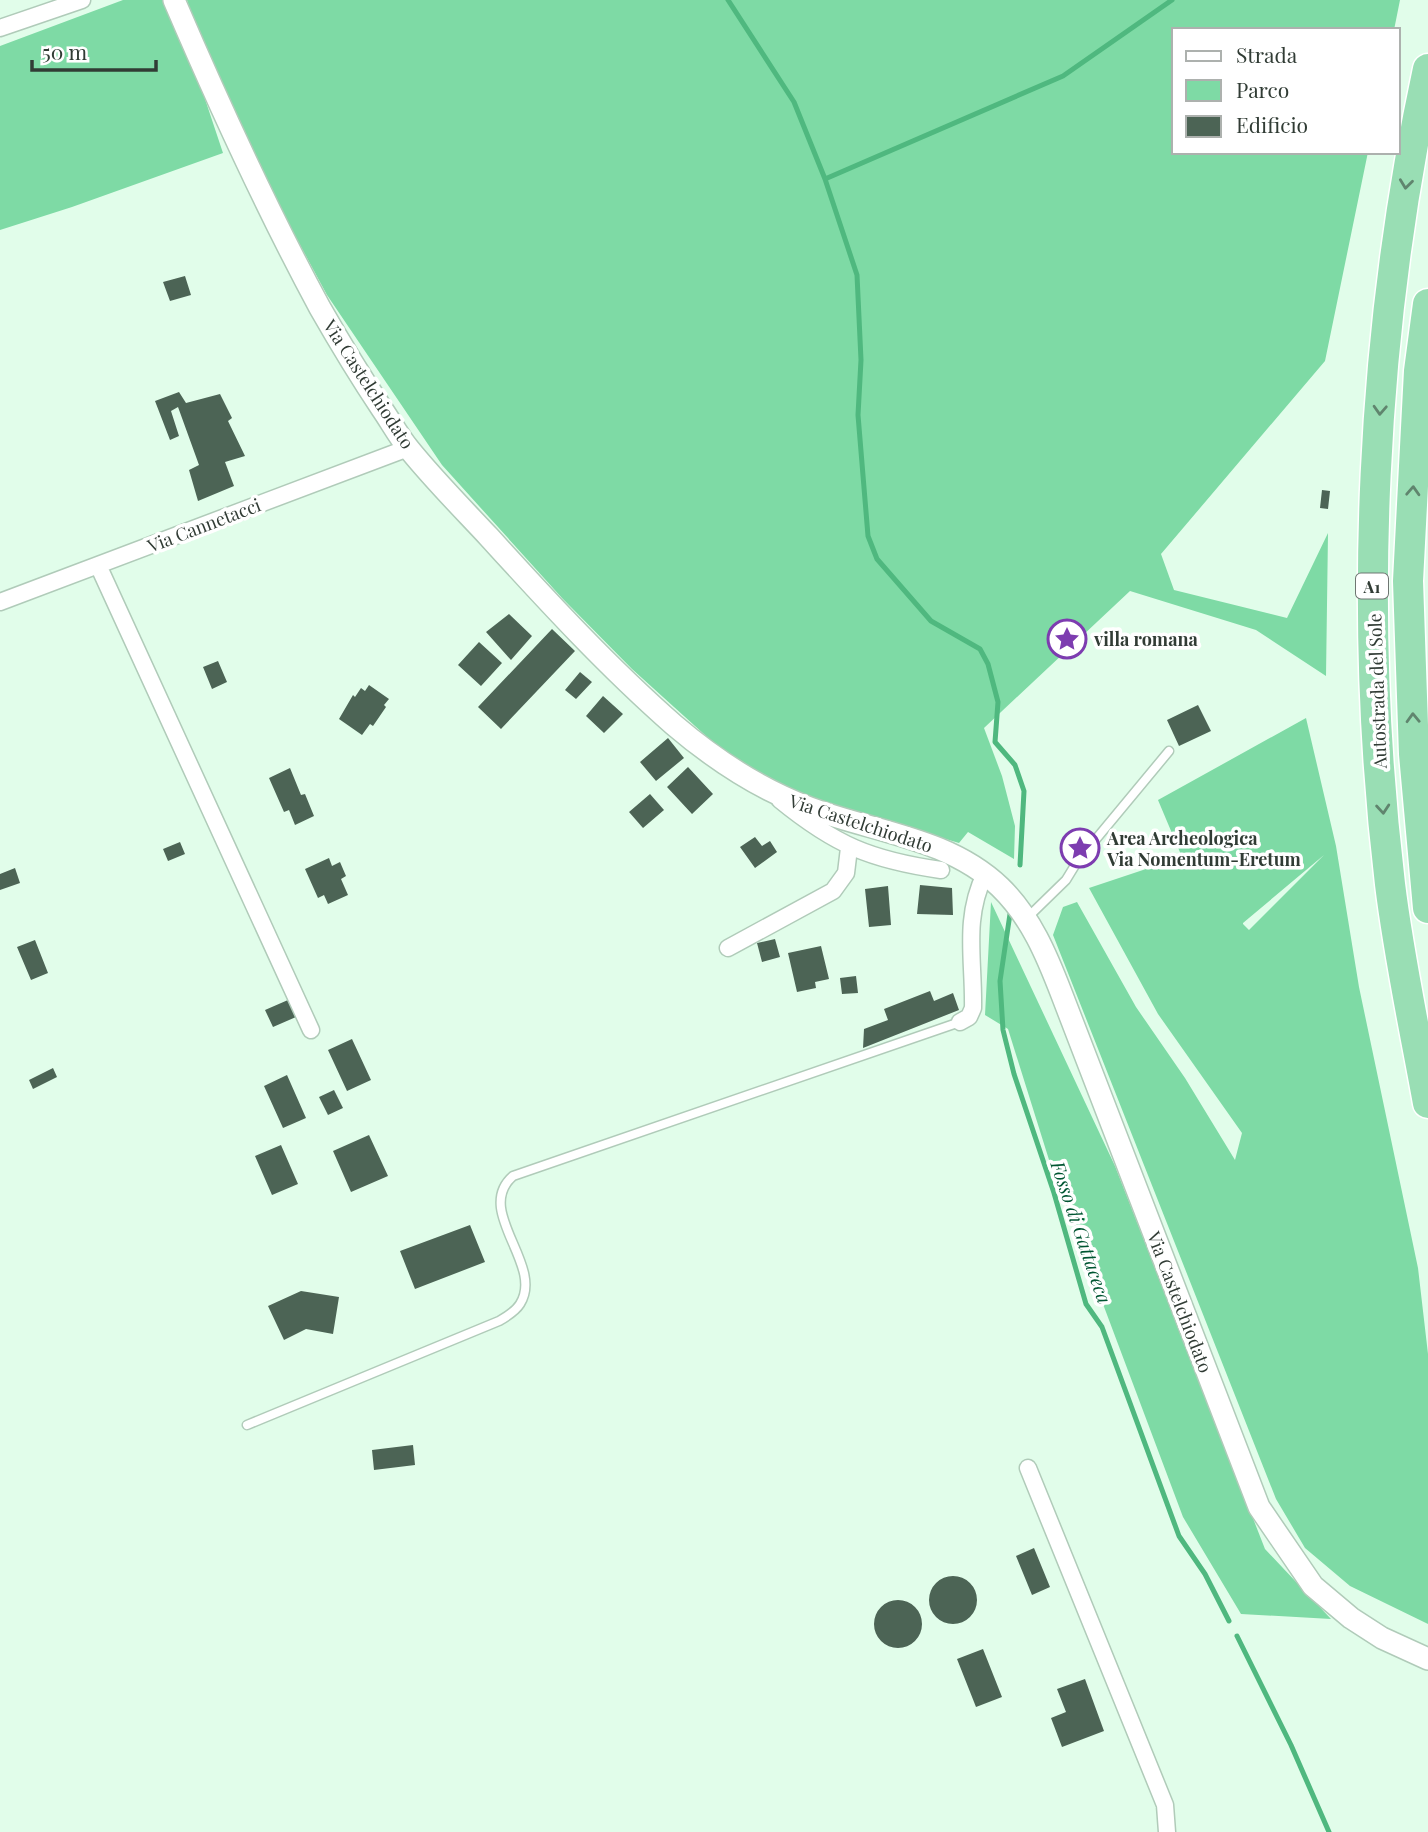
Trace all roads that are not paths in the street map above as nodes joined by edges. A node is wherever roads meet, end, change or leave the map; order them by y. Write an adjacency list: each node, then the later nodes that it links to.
1 (82, 0): 3 (street)
2 (174, 0): 6 (street, Via Castelchiodato)
3 (0, 28)
4 (1428, 69): 19 (highway, Autostrada del Sole / A1, one-way to 19)
5 (1428, 304): 14 (highway, Autostrada del Sole / A1, one-way to 5)
6 (408, 448): 7 (street, Via Cannetacci); 10 (street, Via Castelchiodato)
7 (98, 565): 8 (street, Via Cannetacci); 18 (street)
8 (0, 602)
9 (1169, 751): 15 (lane)
10 (766, 789): 11 (street); 13 (street, Via Castelchiodato)
11 (849, 848): 12 (street); 16 (street)
12 (941, 870)
13 (985, 874): 15 (street, Via Castelchiodato); 17 (street)
14 (1428, 908)
15 (1027, 918): 22 (street, Via Castelchiodato)
16 (728, 948)
17 (960, 1022): 20 (lane)
18 (311, 1030)
19 (1428, 1103)
20 (247, 1425)
21 (1028, 1468): 23 (street)
22 (1428, 1659)
23 (1167, 1832)

